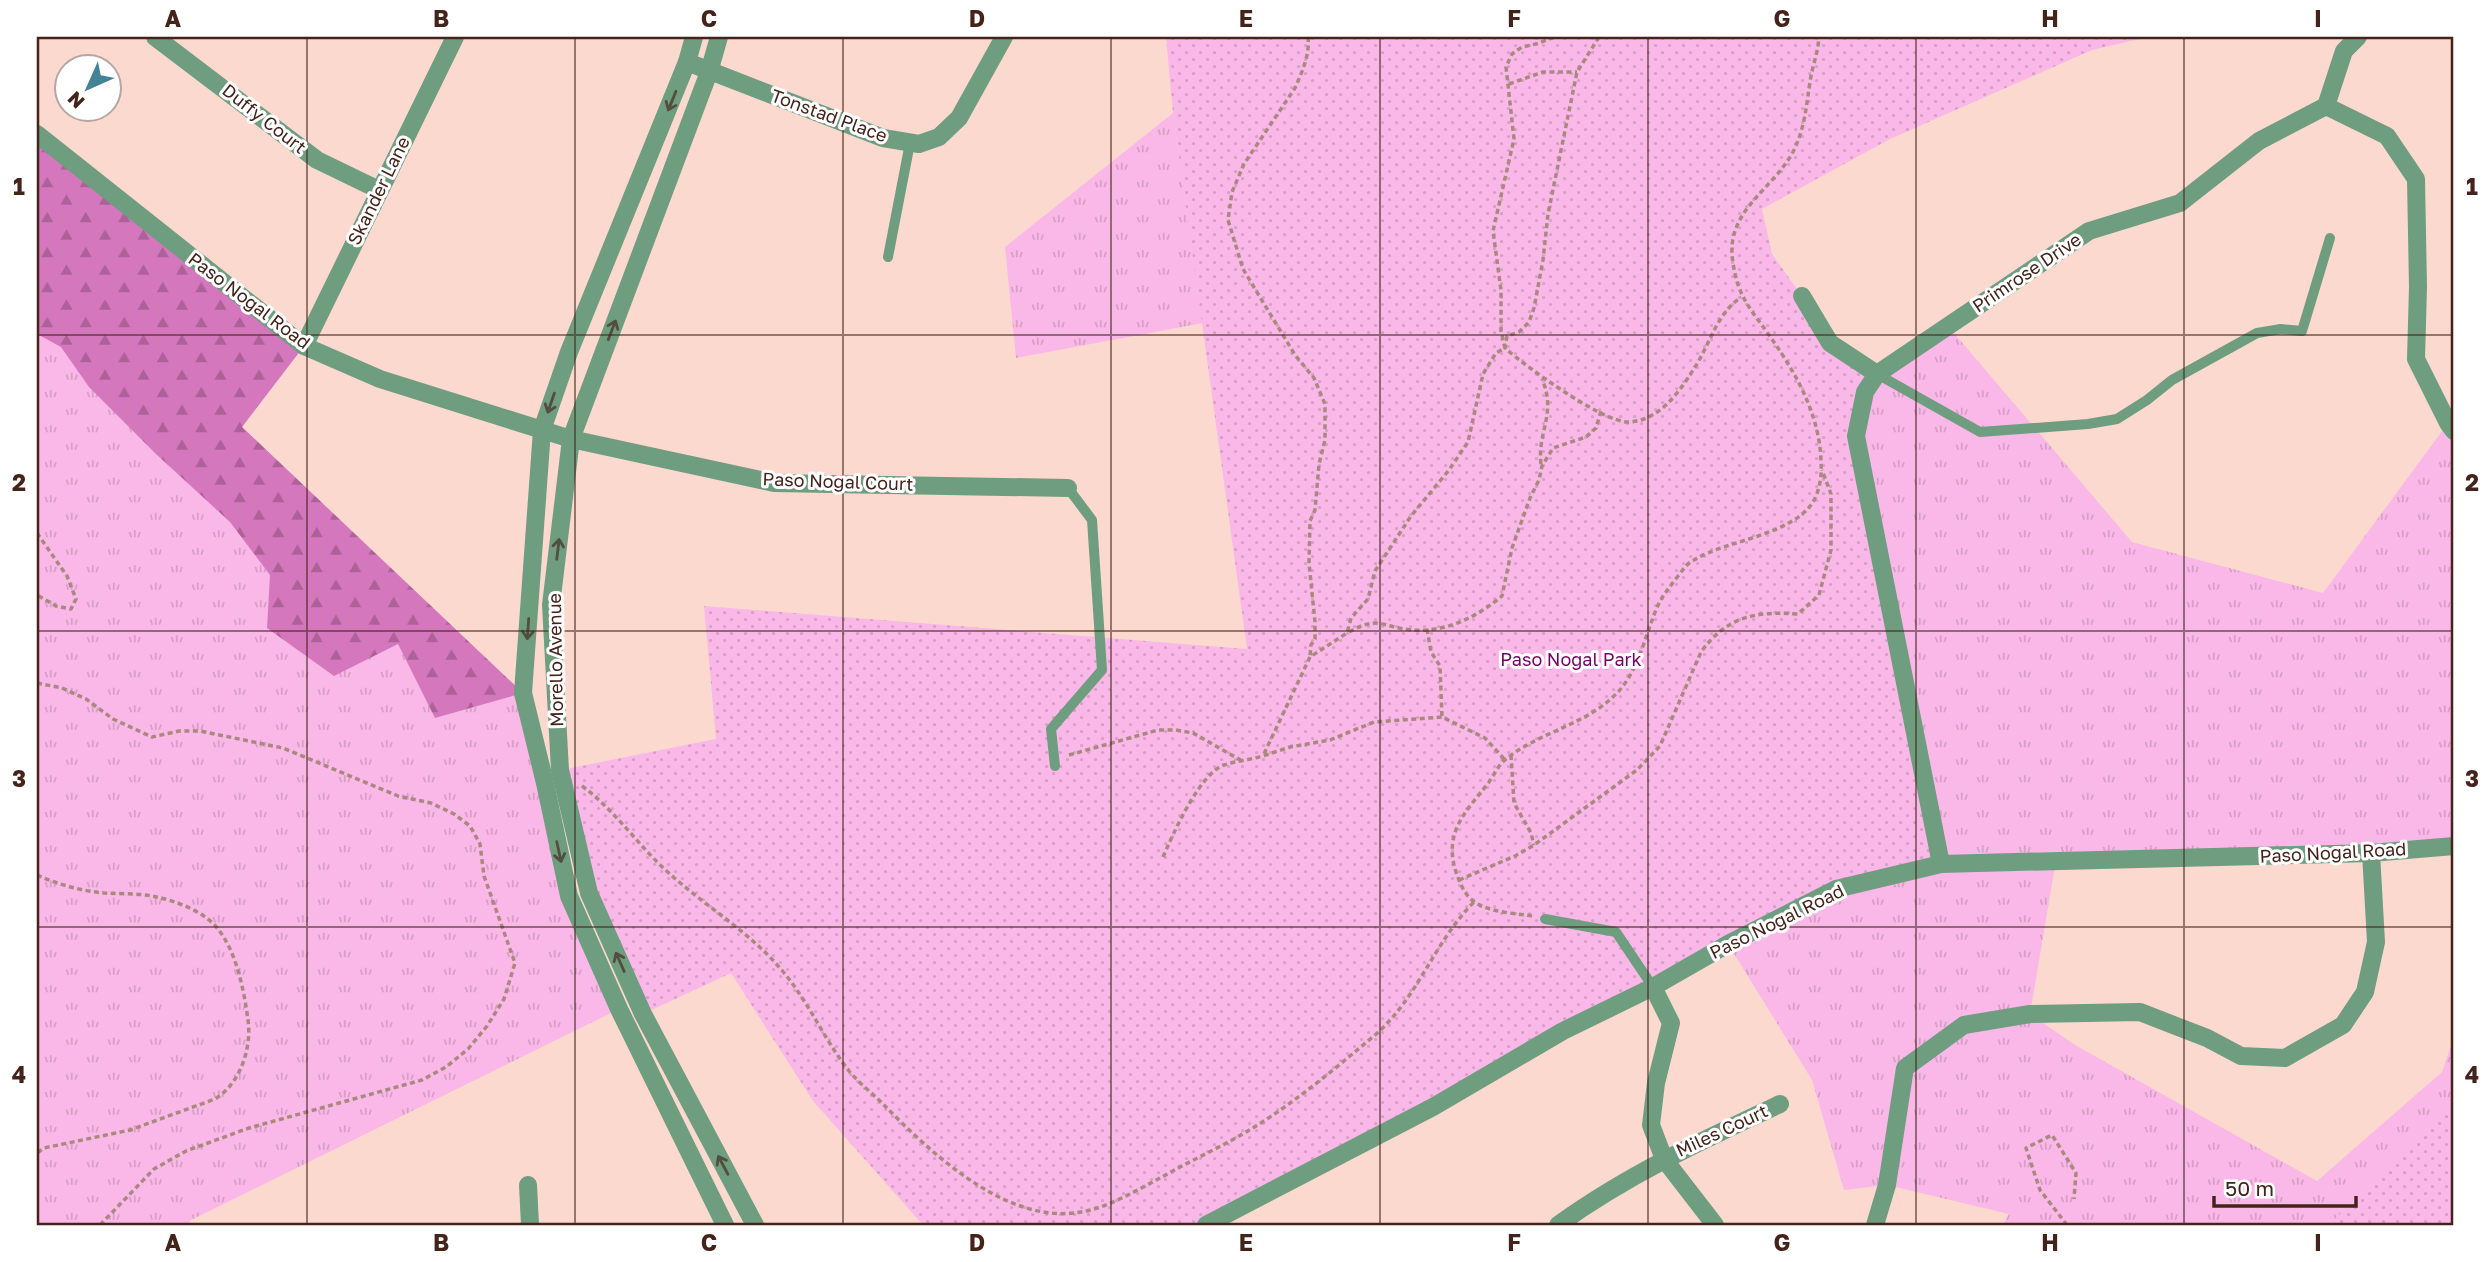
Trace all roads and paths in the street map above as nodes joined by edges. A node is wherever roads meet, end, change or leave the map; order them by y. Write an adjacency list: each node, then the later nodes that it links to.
1 (155, 37): 18 (street, Duffy Court)
2 (455, 37): 18 (street, Skander Lane)
3 (694, 37): 11 (street, Morello Avenue)
4 (719, 37): 12 (street, Morello Avenue)
5 (1004, 37): 17 (street, Tonstad Place)
6 (1308, 37): 38 (path)
7 (1555, 37): 14 (path)
8 (1599, 37): 13 (path)
9 (1819, 37): 22 (path)
10 (2358, 37): 15 (street)
11 (687, 62): 12 (street, Tonstad Place); 28 (street, Morello Avenue, one-way to 28)
12 (709, 72): 17 (street, Tonstad Place); 30 (street, Morello Avenue, one-way to 12)
13 (1577, 72): 14 (path); 24 (path)
14 (1509, 84): 24 (path)
15 (2326, 106): 25 (street, Primrose Drive); 29 (street)
16 (37, 134): 23 (street, Paso Nogal Road)
17 (909, 143): 20 (lane)
18 (379, 190): 23 (street, Skander Lane)
19 (2330, 238): 25 (lane)
20 (888, 257)
21 (1802, 296): 25 (street)
22 (1741, 297): 27 (path); 32 (path)
23 (304, 346): 28 (street, Paso Nogal Road)
24 (1506, 348): 26 (path); 37 (path)
25 (1877, 374): 51 (street)
26 (1541, 377): 27 (path); 31 (path)
27 (1601, 411): 31 (path)
28 (541, 430): 30 (street, Paso Nogal Road); 64 (street, Morello Avenue, one-way to 64)
29 (2454, 431)
30 (571, 439): 33 (street, Paso Nogal Court); 46 (street, Morello Avenue, one-way to 30)
31 (1542, 466): 36 (path)
32 (1822, 468): 41 (path); 47 (path)
33 (1068, 488): 44 (lane)
34 (37, 533): 35 (path)
35 (37, 595)
36 (1427, 629): 37 (path); 40 (path)
37 (1347, 634): 38 (path)
38 (1310, 657): 42 (path)
39 (37, 683): 62 (path)
40 (1442, 717): 42 (path); 43 (path)
41 (1511, 755): 43 (path); 47 (path)
42 (1263, 756): 45 (path)
43 (1504, 760): 53 (path)
44 (1055, 762): 45 (path)
45 (1244, 762): 50 (path)
46 (561, 770): 54 (path); 65 (street, Morello Avenue, one-way to 46)
47 (1534, 845): 53 (path)
48 (2454, 846): 49 (street, Paso Nogal Road)
49 (2371, 853): 51 (street, Paso Nogal Road); 69 (street)
50 (1163, 857)
51 (1941, 864): 56 (street, Paso Nogal Road)
52 (37, 875): 58 (path)
53 (1459, 880): 54 (path)
54 (1474, 902): 55 (path)
55 (1545, 919): 56 (lane)
56 (1653, 987): 59 (street); 66 (street, Paso Nogal Road)
57 (1780, 1104): 59 (street, Miles Court)
58 (37, 1153)
59 (1664, 1159): 67 (street, Miles Court); 68 (street)
60 (528, 1185): 63 (street)
61 (2074, 1199): 70 (path)
62 (100, 1225)
63 (530, 1225)
64 (725, 1225)
65 (755, 1225)
66 (1206, 1225)
67 (1558, 1225)
68 (1715, 1225)
69 (1875, 1225)
70 (2067, 1225)

